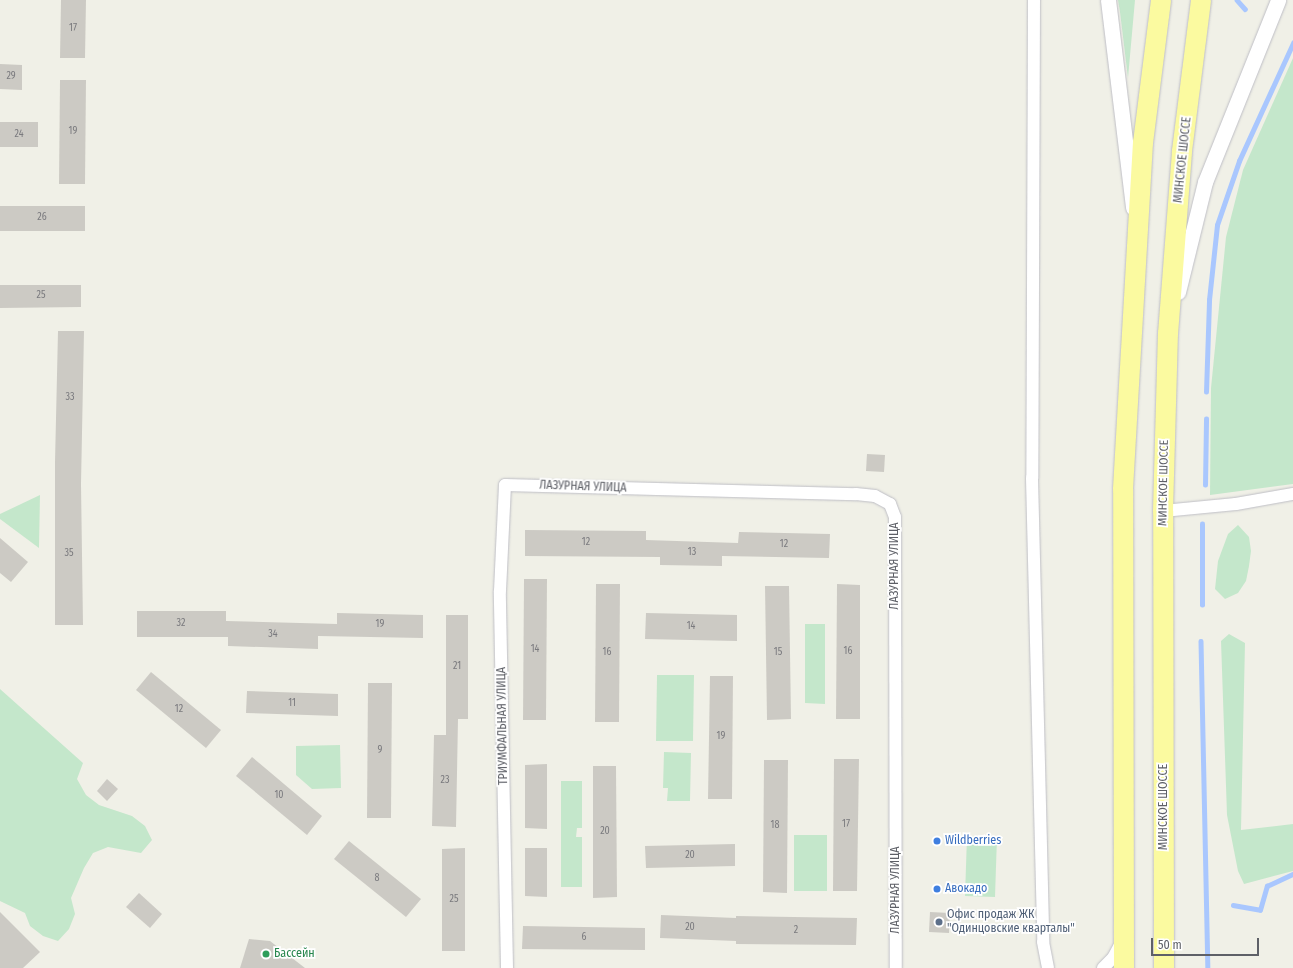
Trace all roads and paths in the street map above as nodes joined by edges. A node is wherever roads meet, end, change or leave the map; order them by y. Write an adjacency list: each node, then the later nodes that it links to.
1 (1034, 0): 14 (street)
2 (1108, 0): 6 (street)
3 (1161, 0): 6 (highway)
4 (1201, 0): 7 (highway, МИНСКОЕ ШОССЕ)
5 (1278, 0): 7 (street)
6 (1136, 243): 11 (highway)
7 (1168, 334): 10 (highway, МИНСКОЕ ШОССЕ)
8 (505, 485): 12 (street, ТРИУМФАЛЬНАЯ УЛИЦА); 13 (street, ЛАЗУРНАЯ УЛИЦА)
9 (1293, 494): 10 (street)
10 (1163, 511): 17 (highway, МИНСКОЕ ШОССЕ)
11 (1124, 934): 15 (street); 16 (highway)
12 (507, 968)
13 (896, 968)
14 (1048, 968)
15 (1103, 968)
16 (1124, 968)
17 (1164, 968)

